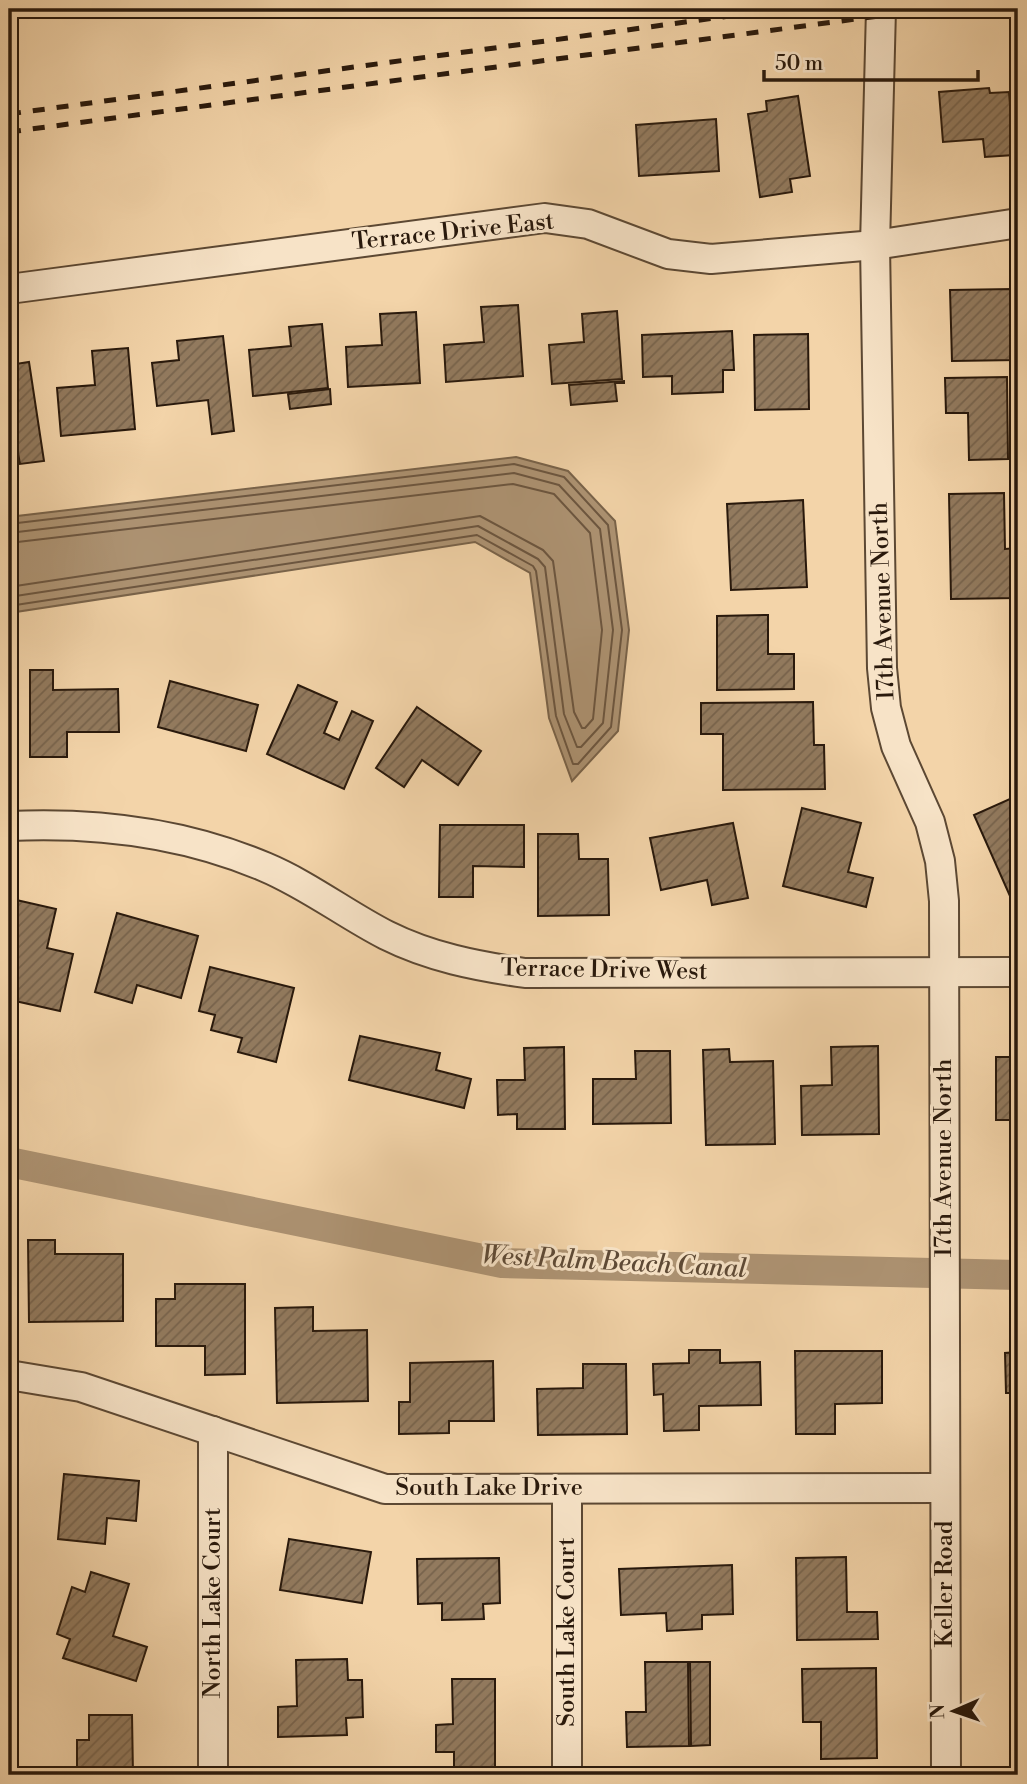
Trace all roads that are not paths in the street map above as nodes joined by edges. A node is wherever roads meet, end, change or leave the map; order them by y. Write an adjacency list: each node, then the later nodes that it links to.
1 (881, 9): 3 (street, 17th Avenue North)
2 (1018, 223): 3 (street, Terrace Drive East)
3 (875, 245): 4 (street, Terrace Drive East); 6 (street, 17th Avenue North)
4 (9, 289)
5 (9, 826): 6 (street, Terrace Drive West)
6 (944, 972): 7 (street, Terrace Drive West); 9 (street, 17th Avenue North)
7 (1018, 972)
8 (9, 1376): 10 (street, South Lake Drive)
9 (945, 1394): 11 (street, Keller Road)
10 (213, 1431): 12 (street, South Lake Drive); 13 (street, North Lake Court)
11 (945, 1488): 12 (street, South Lake Drive); 15 (street, Keller Road)
12 (567, 1489): 14 (street, South Lake Court)
13 (213, 1775)
14 (567, 1775)
15 (946, 1775)

